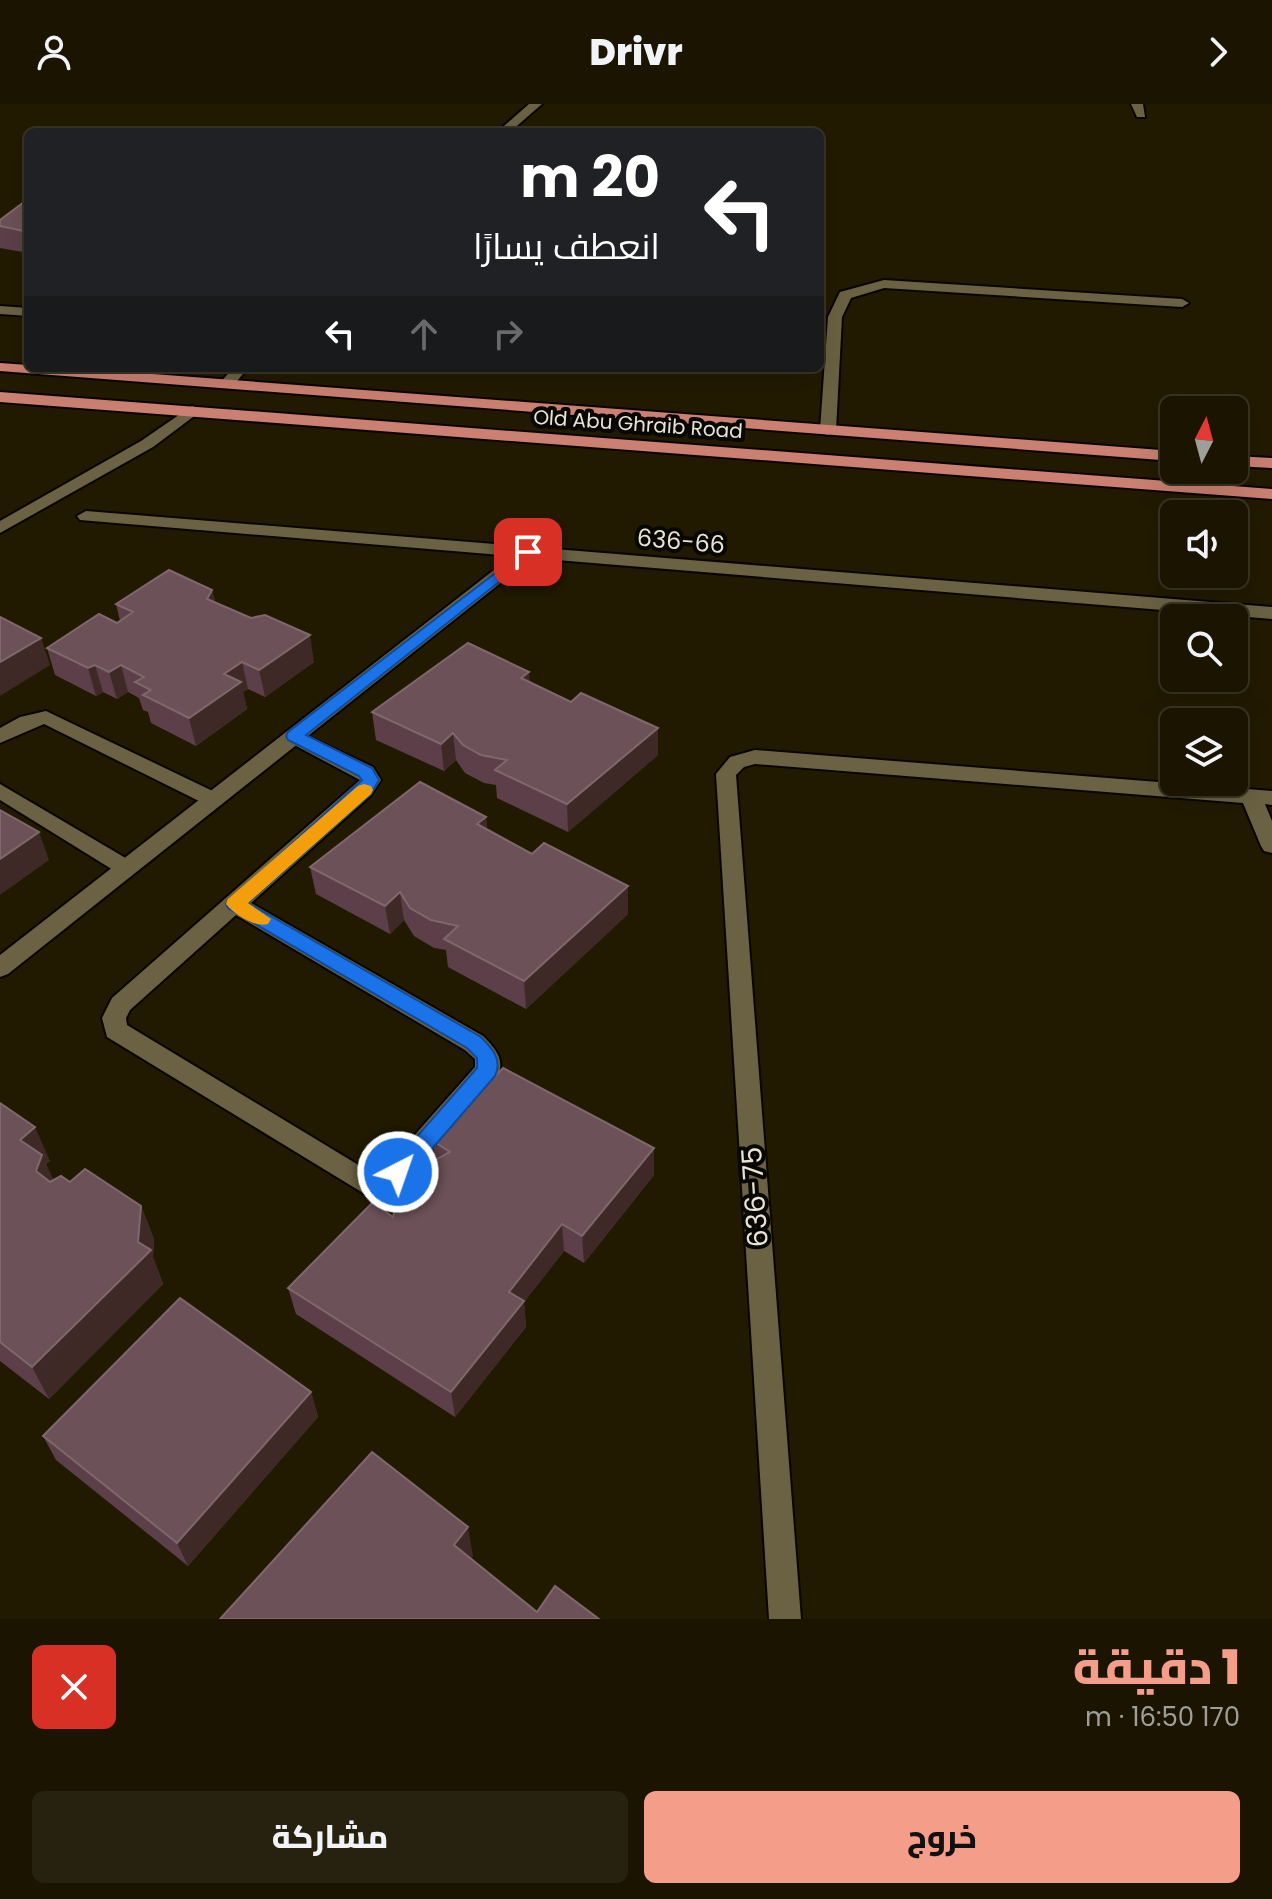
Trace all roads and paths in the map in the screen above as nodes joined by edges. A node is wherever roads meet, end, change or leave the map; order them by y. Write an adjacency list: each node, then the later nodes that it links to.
1 (536, 104): 2 (street)
2 (508, 128)
3 (1182, 303): 13 (street)
4 (0, 310): 5 (street)
5 (24, 312)
6 (0, 367): 7 (highway, Old Abu Ghraib Road)
7 (24, 369)
8 (67, 372): 10 (highway, Old Abu Ghraib Road)
9 (238, 372): 10 (street)
10 (227, 384): 13 (highway, Old Abu Ghraib Road)
11 (0, 397): 12 (highway, Old Abu Ghraib Road)
12 (192, 411): 17 (highway, Old Abu Ghraib Road); 19 (street)
13 (828, 430): 14 (highway, Old Abu Ghraib Road)
14 (1160, 455)
15 (1248, 462): 16 (highway)
16 (1272, 463)
17 (1272, 494)
18 (86, 516): 20 (street, 636-66)
19 (0, 528)
20 (528, 552): 21 (street, 636-66); 22 (street)
21 (1272, 613)
22 (294, 736): 26 (street); 29 (street)
23 (0, 737): 26 (street)
24 (0, 791): 28 (street)
25 (1262, 797): 27 (street); 31 (street, 636-75)
26 (214, 800): 28 (street)
27 (1272, 846)
28 (126, 868): 30 (street)
29 (235, 904): 29 (street)
30 (0, 968)
31 (785, 1619)

